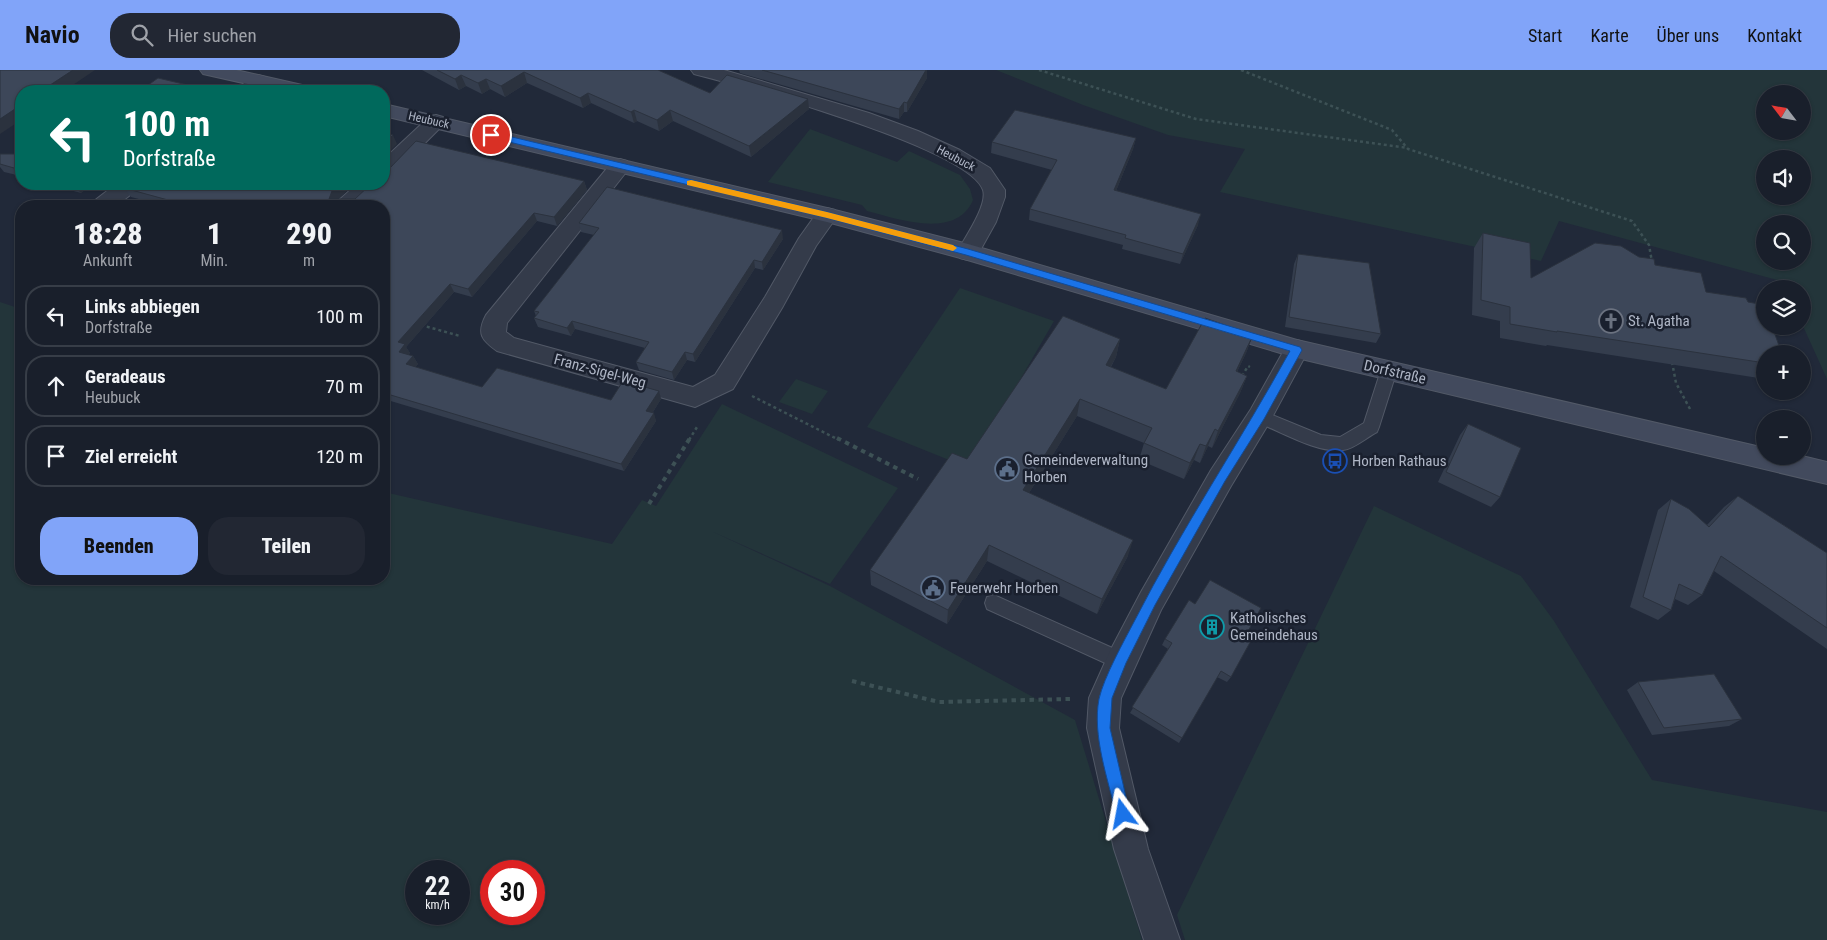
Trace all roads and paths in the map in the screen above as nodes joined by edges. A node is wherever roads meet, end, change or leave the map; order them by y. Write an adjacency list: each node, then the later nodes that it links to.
1 (210, 70): 5 (street)
2 (701, 70): 16 (street, Heubuck)
3 (1039, 70): 8 (path)
4 (1241, 70): 8 (path)
5 (249, 85)
6 (390, 111): 7 (street, Heubuck)
7 (436, 121): 9 (street); 10 (street, Heubuck)
8 (1408, 148): 17 (path)
9 (390, 165)
10 (620, 166): 15 (street, Heubuck); 19 (street)
11 (122, 190): 13 (street)
12 (363, 190): 14 (street)
13 (110, 200)
14 (353, 200)
15 (827, 215): 16 (street, Heubuck); 25 (street)
16 (968, 252): 20 (street, Dorfstraße)
17 (1653, 263)
18 (412, 323): 19 (path)
19 (493, 335): 25 (street, Franz-Sigel-Weg)
20 (1296, 350): 23 (street, Dorfstraße); 26 (street)
21 (1670, 355): 27 (path)
22 (1248, 366): 24 (path)
23 (1389, 370): 26 (lane); 27 (street, Dorfstraße)
24 (1242, 376)
25 (714, 387): 29 (path); 30 (path)
26 (1260, 416): 32 (street)
27 (1708, 444): 28 (street, Dorfstraße)
28 (1827, 472)
29 (918, 479)
30 (649, 504)
31 (994, 603): 32 (lane)
32 (1121, 661): 34 (street)
33 (852, 681): 34 (path)
34 (1106, 698): 35 (street)
35 (1162, 940)

